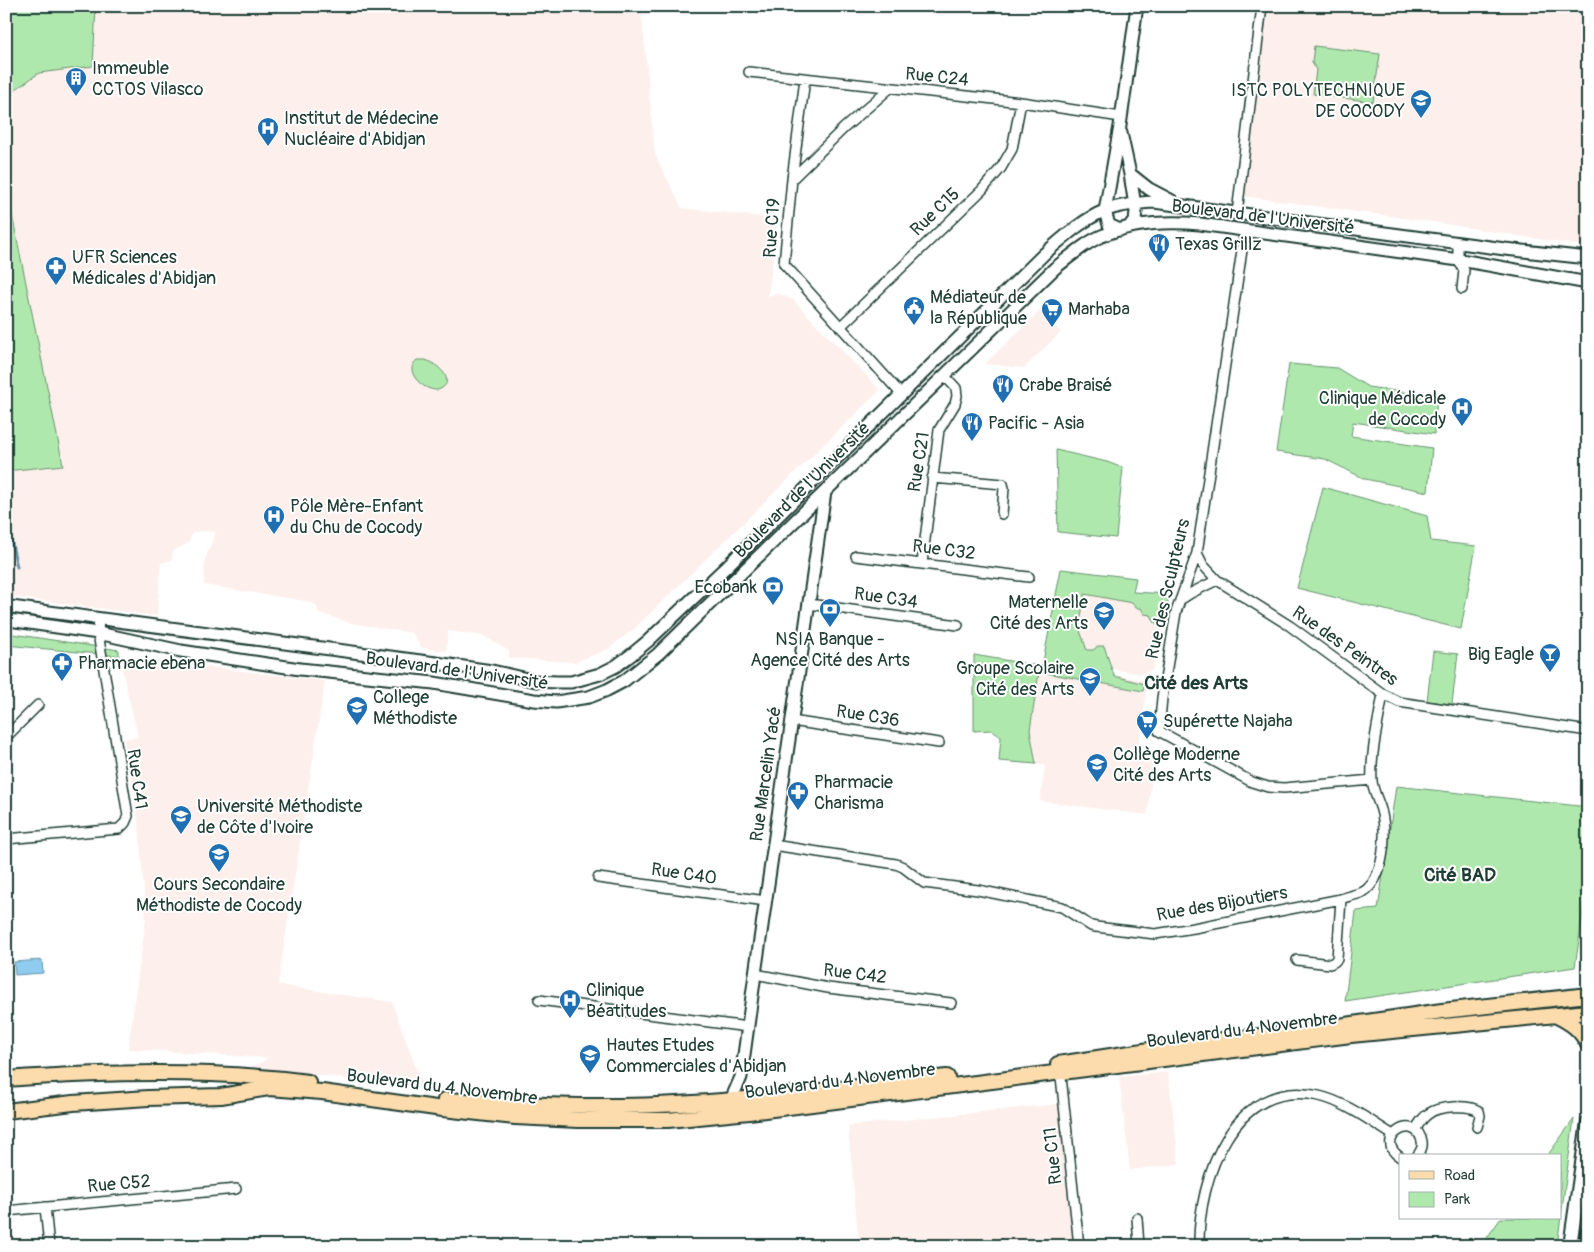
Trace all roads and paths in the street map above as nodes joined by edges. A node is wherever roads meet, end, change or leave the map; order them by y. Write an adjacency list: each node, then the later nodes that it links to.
1 (1137, 6): 7 (street)
2 (1262, 6): 13 (street)
3 (749, 72): 4 (street, Rue C24)
4 (805, 79): 5 (street, Rue C24); 9 (street, Rue C19)
5 (890, 88): 6 (street, Rue C24); 9 (street)
6 (1020, 102): 7 (street, Rue C24); 23 (street, Rue C15)
7 (1121, 122): 8 (street); 12 (street)
8 (1130, 174): 10 (street); 11 (street)
9 (792, 179): 23 (street, Rue C19)
10 (1134, 204): 11 (street, Boulevard de l'Université); 12 (street, Boulevard de l'Université); 14 (street)
11 (1181, 205): 13 (street, Boulevard de l'Université)
12 (1105, 211): 14 (street); 25 (street, Boulevard de l'Université)
13 (1237, 213): 16 (street, Boulevard de l'Université)
14 (1124, 229): 15 (street, Boulevard de l'Université); 24 (street, Boulevard de l'Université)
15 (1245, 230): 19 (street, Boulevard de l'Université); 30 (street, Rue des Sculpteurs)
16 (1458, 243): 17 (street, Boulevard de l'Université); 19 (street)
17 (1473, 245): 18 (street, Boulevard de l'Université); 20 (street)
18 (1588, 258)
19 (1458, 260): 20 (street, Boulevard de l'Université)
20 (1467, 266): 21 (street, Boulevard de l'Université); 22 (street)
21 (1588, 283)
22 (1462, 289)
23 (840, 327): 25 (street, Rue C19)
24 (944, 375): 26 (street, Rue C21); 28 (street, Boulevard de l'Université)
25 (902, 394): 27 (street, Boulevard de l'Université)
26 (932, 478): 29 (street); 32 (street, Rue C21)
27 (814, 481): 28 (street); 40 (street, Boulevard de l'Université)
28 (825, 492): 36 (street, Rue Marcelin Yacé); 41 (street, Boulevard de l'Université)
29 (1002, 514)
30 (1197, 553): 34 (street, Rue des Peintres); 35 (street, Rue des Sculpteurs)
31 (856, 556): 32 (street, Rue C32)
32 (922, 563): 33 (street, Rue C32)
33 (1029, 578)
34 (1217, 580): 35 (street); 42 (street, Rue des Peintres)
35 (1180, 600): 48 (street, Rue des Sculpteurs)
36 (809, 604): 38 (street, Rue C34); 44 (street, Rue Marcelin Yacé)
37 (99, 618): 39 (street, Rue C41); 39 (street, Boulevard de l'Université); 40 (street, Boulevard de l'Université)
38 (958, 624)
39 (98, 633): 41 (street, Boulevard de l'Université); 49 (street, Rue C41)
40 (436, 663): 41 (street)
41 (434, 683)
42 (1383, 694): 45 (street, Rue des Peintres); 48 (street, Rue des Bijoutiers)
43 (38, 705): 46 (street)
44 (791, 720): 47 (street, Rue C36); 50 (street, Rue Marcelin Yacé)
45 (1588, 731)
46 (6, 737)
47 (939, 744)
48 (1372, 780): 52 (street, Rue des Bijoutiers)
49 (6, 839)
50 (774, 845): 52 (street, Rue des Bijoutiers); 53 (street, Rue Marcelin Yacé)
51 (598, 878): 53 (street, Rue C40)
52 (1341, 899): 54 (street)
53 (766, 901): 55 (street, Rue Marcelin Yacé)
54 (1296, 960)
55 (755, 974): 58 (street, Rue C42); 61 (street, Rue Marcelin Yacé)
56 (1588, 995): 63 (main road, Boulevard du 4 Novembre)
57 (539, 1000): 61 (street)
58 (951, 1003)
59 (1588, 1012): 60 (main road, Boulevard du 4 Novembre)
60 (1556, 1015): 62 (main road); 63 (main road, Boulevard du 4 Novembre)
61 (748, 1027): 64 (street, Rue Marcelin Yacé)
62 (1588, 1044)
63 (1060, 1068): 66 (main road, Boulevard du 4 Novembre); 81 (street, Rue C11)
64 (741, 1077): 66 (street, Rue Marcelin Yacé); 67 (street, Rue Marcelin Yacé)
65 (6, 1079): 67 (main road, Boulevard du 4 Novembre)
66 (748, 1106): 67 (main road, Boulevard du 4 Novembre)
67 (731, 1108): 68 (main road, Boulevard du 4 Novembre)
68 (6, 1111)
69 (1588, 1122): 84 (main road)
70 (1477, 1127): 71 (street)
71 (1415, 1130): 72 (street); 73 (street)
72 (1393, 1135): 74 (street); 83 (street)
73 (1418, 1154)
74 (1399, 1156)
75 (236, 1189): 76 (street, Rue C52)
76 (45, 1207): 77 (street, Rue C52); 80 (street)
77 (6, 1211)
78 (1137, 1218): 82 (street)
79 (1588, 1232): 85 (main road)
80 (49, 1246)
81 (1079, 1246)
82 (1139, 1246)
83 (1199, 1246)
84 (1570, 1246)
85 (1586, 1246)

